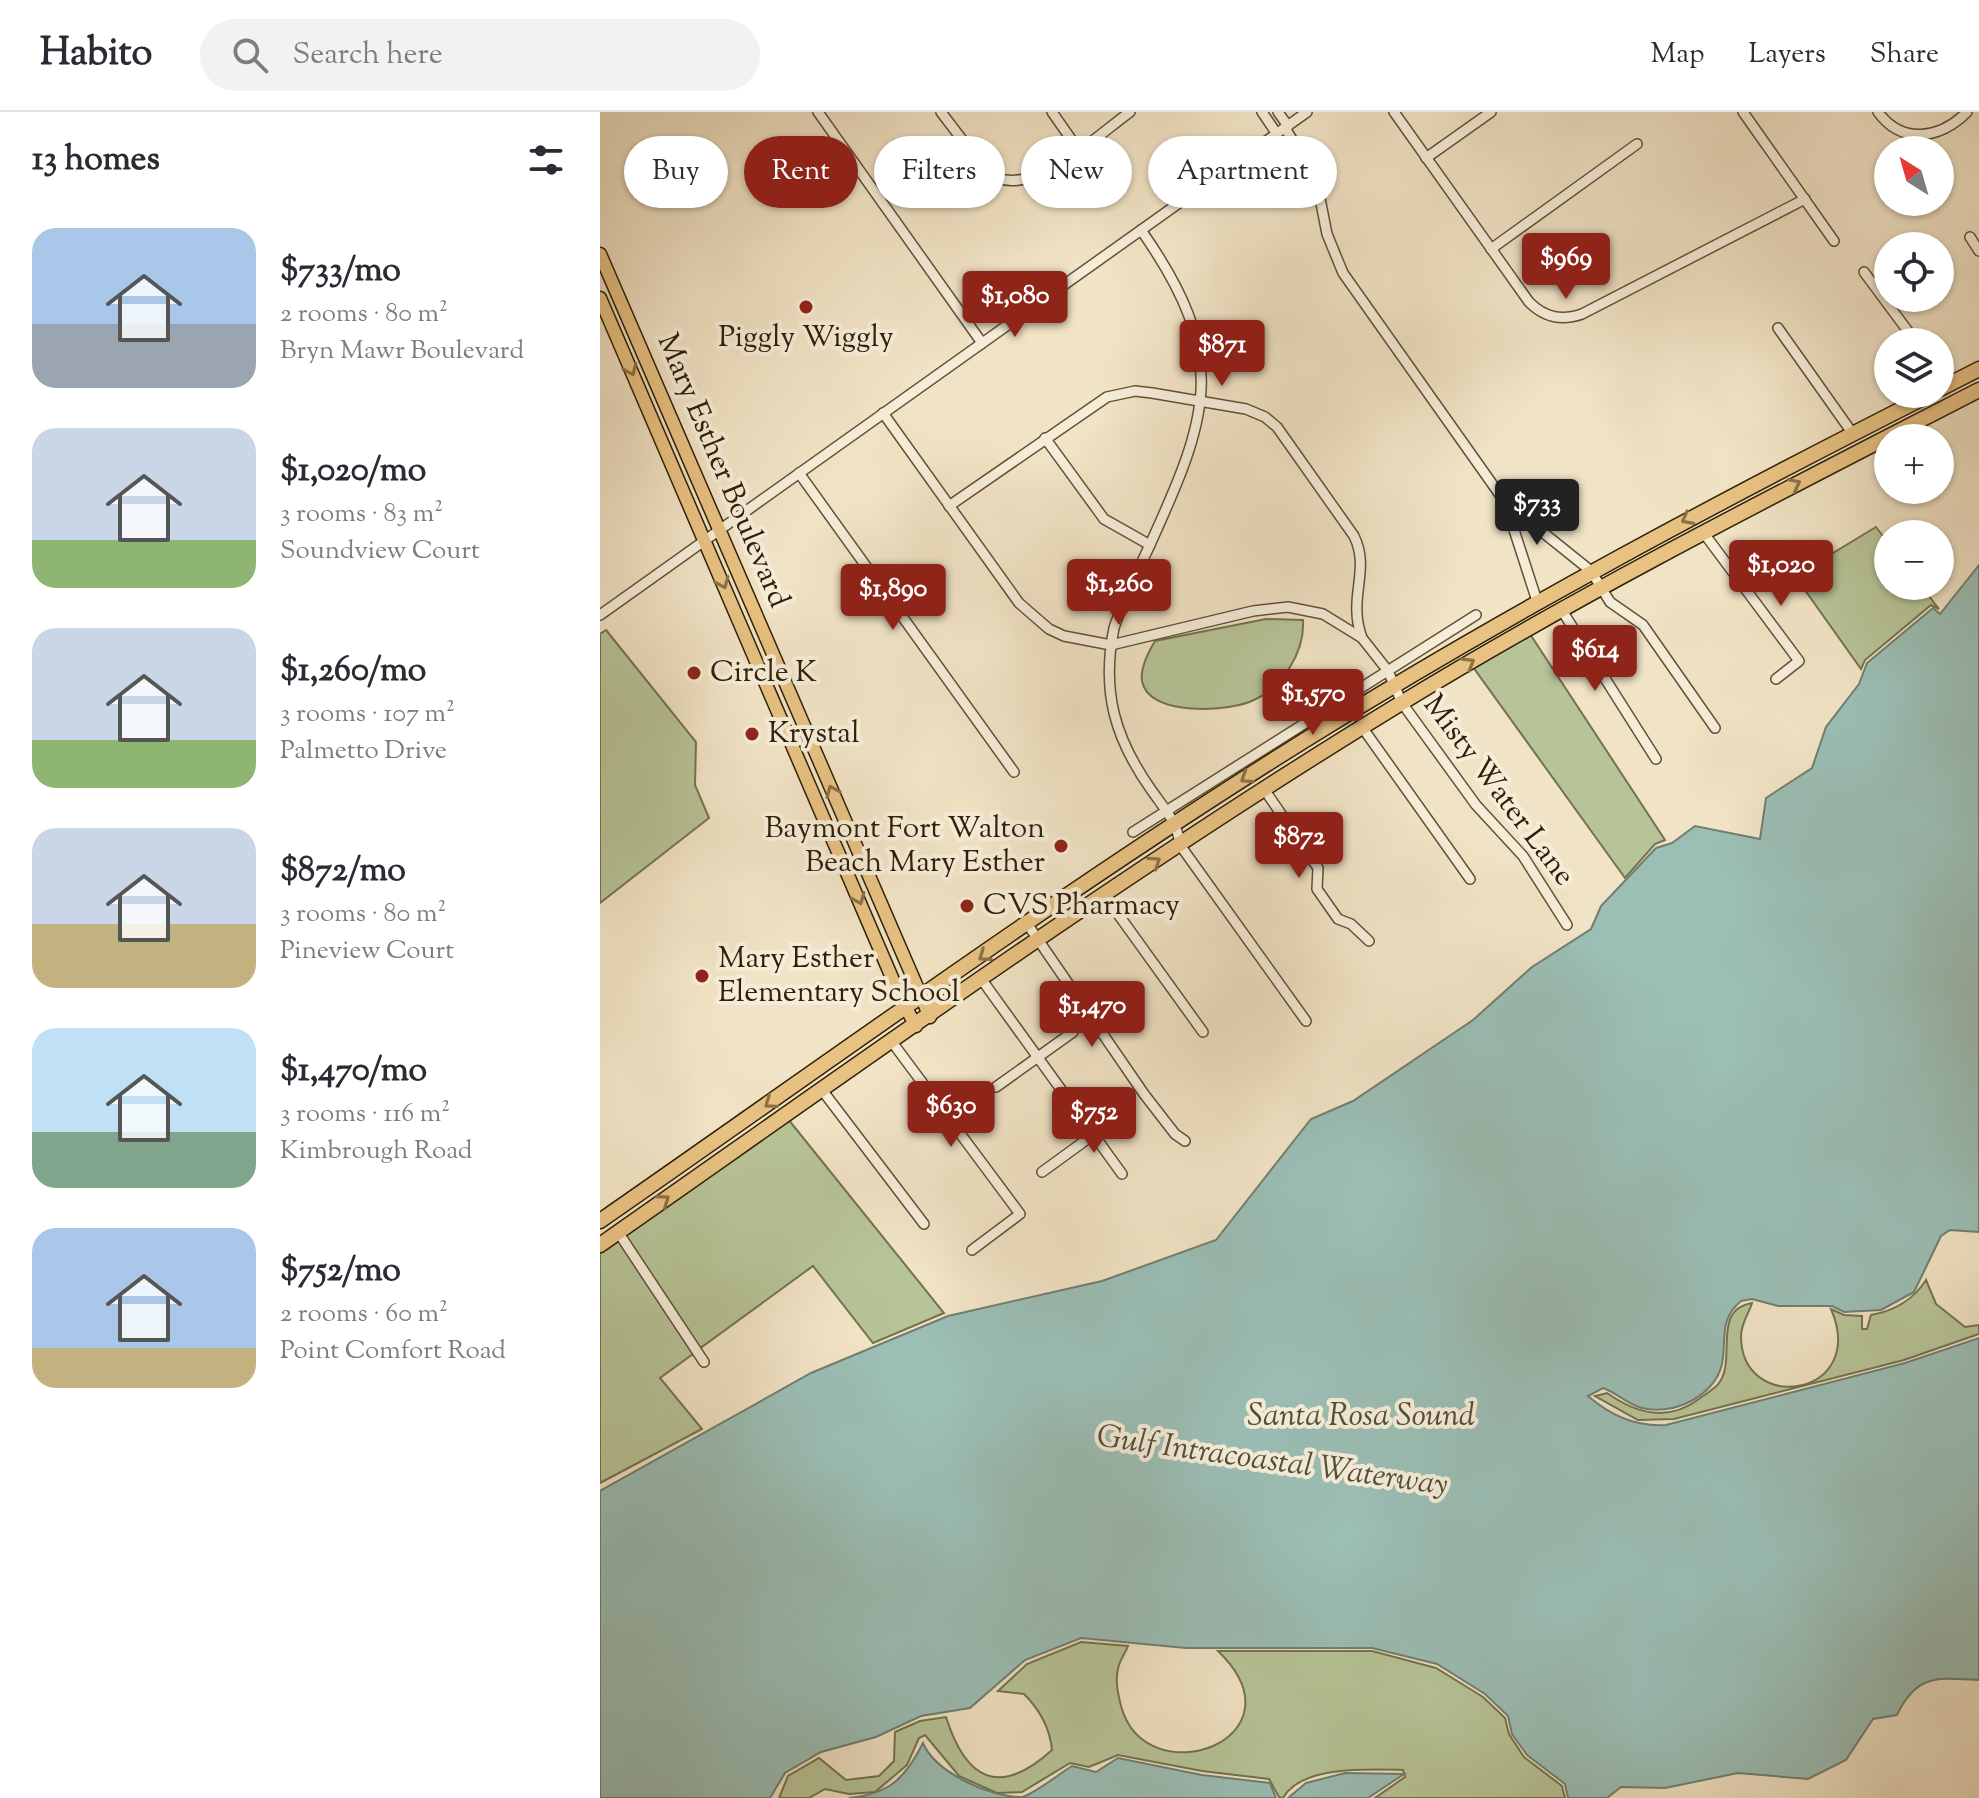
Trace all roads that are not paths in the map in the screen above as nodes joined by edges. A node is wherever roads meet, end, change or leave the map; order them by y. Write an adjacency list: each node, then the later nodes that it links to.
1 (818, 112): 30 (street)
2 (941, 112): 18 (street)
3 (1052, 112): 14 (street)
4 (1130, 112): 15 (street)
5 (1262, 112): 13 (street)
6 (1278, 112): 13 (street)
7 (1307, 112): 13 (street)
8 (1394, 112): 17 (street)
9 (1491, 112): 17 (street)
10 (1743, 112): 19 (street)
11 (1878, 112): 12 (street)
12 (1967, 112)
13 (1283, 129): 20 (street); 44 (street)
14 (1069, 136)
15 (1096, 136)
16 (1637, 144): 23 (street)
17 (1426, 158): 23 (street)
18 (1021, 182)
19 (1805, 199): 22 (street); 23 (street)
20 (1141, 230): 30 (street); 35 (street)
21 (1970, 237): 24 (street)
22 (1834, 241)
23 (1491, 249)
24 (1979, 251)
25 (600, 254): 46 (main road, Mary Esther Boulevard)
26 (1864, 272): 29 (street)
27 (600, 298): 48 (main road, Mary Esther Boulevard, one-way to 48)
28 (1778, 328): 39 (street)
29 (1906, 328)
30 (982, 343): 38 (street)
31 (1979, 369): 32 (highway)
32 (1954, 379)
33 (1979, 390): 36 (highway)
34 (1954, 398): 36 (highway)
35 (1200, 401): 40 (street); 49 (street); 56 (street)
36 (1957, 402): 43 (highway, one-way to 36)
37 (1904, 408): 39 (highway)
38 (883, 413): 41 (street); 45 (street)
39 (1853, 434): 42 (highway)
40 (1045, 438): 45 (street); 49 (street)
41 (799, 473): 46 (street); 64 (street)
42 (1755, 484): 43 (highway); 50 (highway, one-way to 50)
43 (1764, 500): 47 (highway)
44 (1505, 502): 50 (street); 52 (street)
45 (949, 506): 57 (street)
46 (720, 530): 48 (street); 77 (main road, Mary Esther Boulevard, one-way to 46)
47 (1703, 532): 51 (highway); 59 (street)
48 (705, 541): 54 (street); 78 (main road, Mary Esther Boulevard, one-way to 78)
49 (1150, 545): 57 (street)
50 (1591, 571): 51 (street); 52 (highway)
51 (1600, 588): 53 (highway); 62 (street)
52 (1537, 601): 58 (highway)
53 (1561, 609): 60 (highway, one-way to 53); 63 (street)
54 (600, 615)
55 (1476, 615): 58 (street)
56 (1362, 638): 57 (street); 58 (street, Misty Water Lane)
57 (1111, 645): 66 (street)
58 (1391, 678): 60 (street, Misty Water Lane); 66 (street); 67 (highway, one-way to 67)
59 (1776, 679)
60 (1402, 703): 61 (highway); 73 (street, Misty Water Lane)
61 (1362, 727): 65 (highway); 70 (street)
62 (1715, 728)
63 (1656, 759)
64 (1014, 772)
65 (1264, 789): 69 (highway); 75 (street)
66 (1166, 811): 67 (street); 68 (street)
67 (1175, 825): 69 (street); 72 (highway)
68 (1133, 832)
69 (1180, 845): 71 (highway, one-way to 69); 80 (street)
70 (1470, 879)
71 (1105, 896): 74 (highway); 83 (street)
72 (1028, 925): 74 (street); 77 (highway, one-way to 77)
73 (1567, 925)
74 (1039, 941): 76 (highway); 90 (street)
75 (1369, 941)
76 (982, 980): 79 (highway); 85 (street)
77 (922, 999): 78 (highway); 79 (main road, Mary Esther Boulevard)
78 (906, 1009): 81 (main road, Mary Esther Boulevard); 93 (highway, one-way to 93)
79 (930, 1017): 81 (highway)
80 (1306, 1021)
81 (916, 1026): 84 (highway)
82 (1073, 1032): 85 (street)
83 (1203, 1032)
84 (892, 1042): 87 (highway); 97 (street)
85 (1038, 1056): 86 (street); 89 (street)
86 (996, 1087)
87 (822, 1090): 94 (street); 95 (highway, one-way to 87)
88 (1126, 1111): 89 (street)
89 (1094, 1134): 91 (street); 92 (street)
90 (1185, 1141)
91 (1042, 1172)
92 (1122, 1174)
93 (600, 1221)
94 (924, 1224)
95 (618, 1232): 96 (highway); 98 (street)
96 (600, 1245)
97 (972, 1250)
98 (704, 1362)

